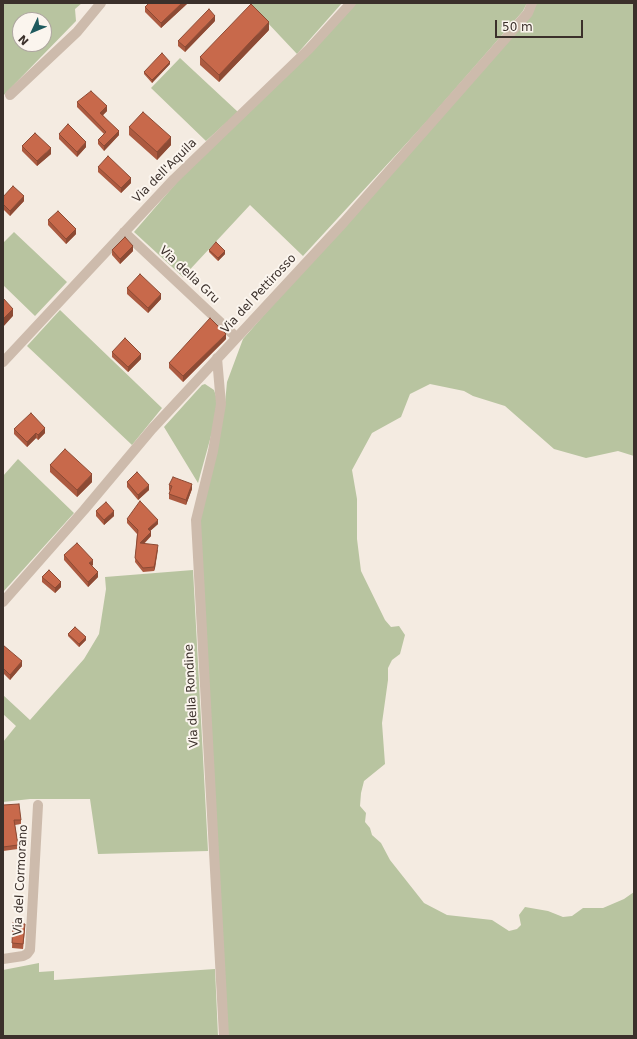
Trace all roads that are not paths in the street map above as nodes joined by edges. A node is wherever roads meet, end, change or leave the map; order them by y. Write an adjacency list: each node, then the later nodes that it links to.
1 (101, 3): 4 (street)
2 (351, 3): 5 (street, Via dell'Aquila)
3 (532, 3): 6 (street, Via del Pettirosso)
4 (10, 95)
5 (124, 232): 6 (street, Via della Gru); 8 (street, Via dell'Aquila)
6 (236, 337): 7 (street, Via del Pettirosso)
7 (217, 358): 9 (street, Via del Pettirosso); 12 (street, Via della Rondine)
8 (3, 362)
9 (3, 602)
10 (38, 806): 11 (street, Via del Cormorano)
11 (3, 959)
12 (224, 1036)

